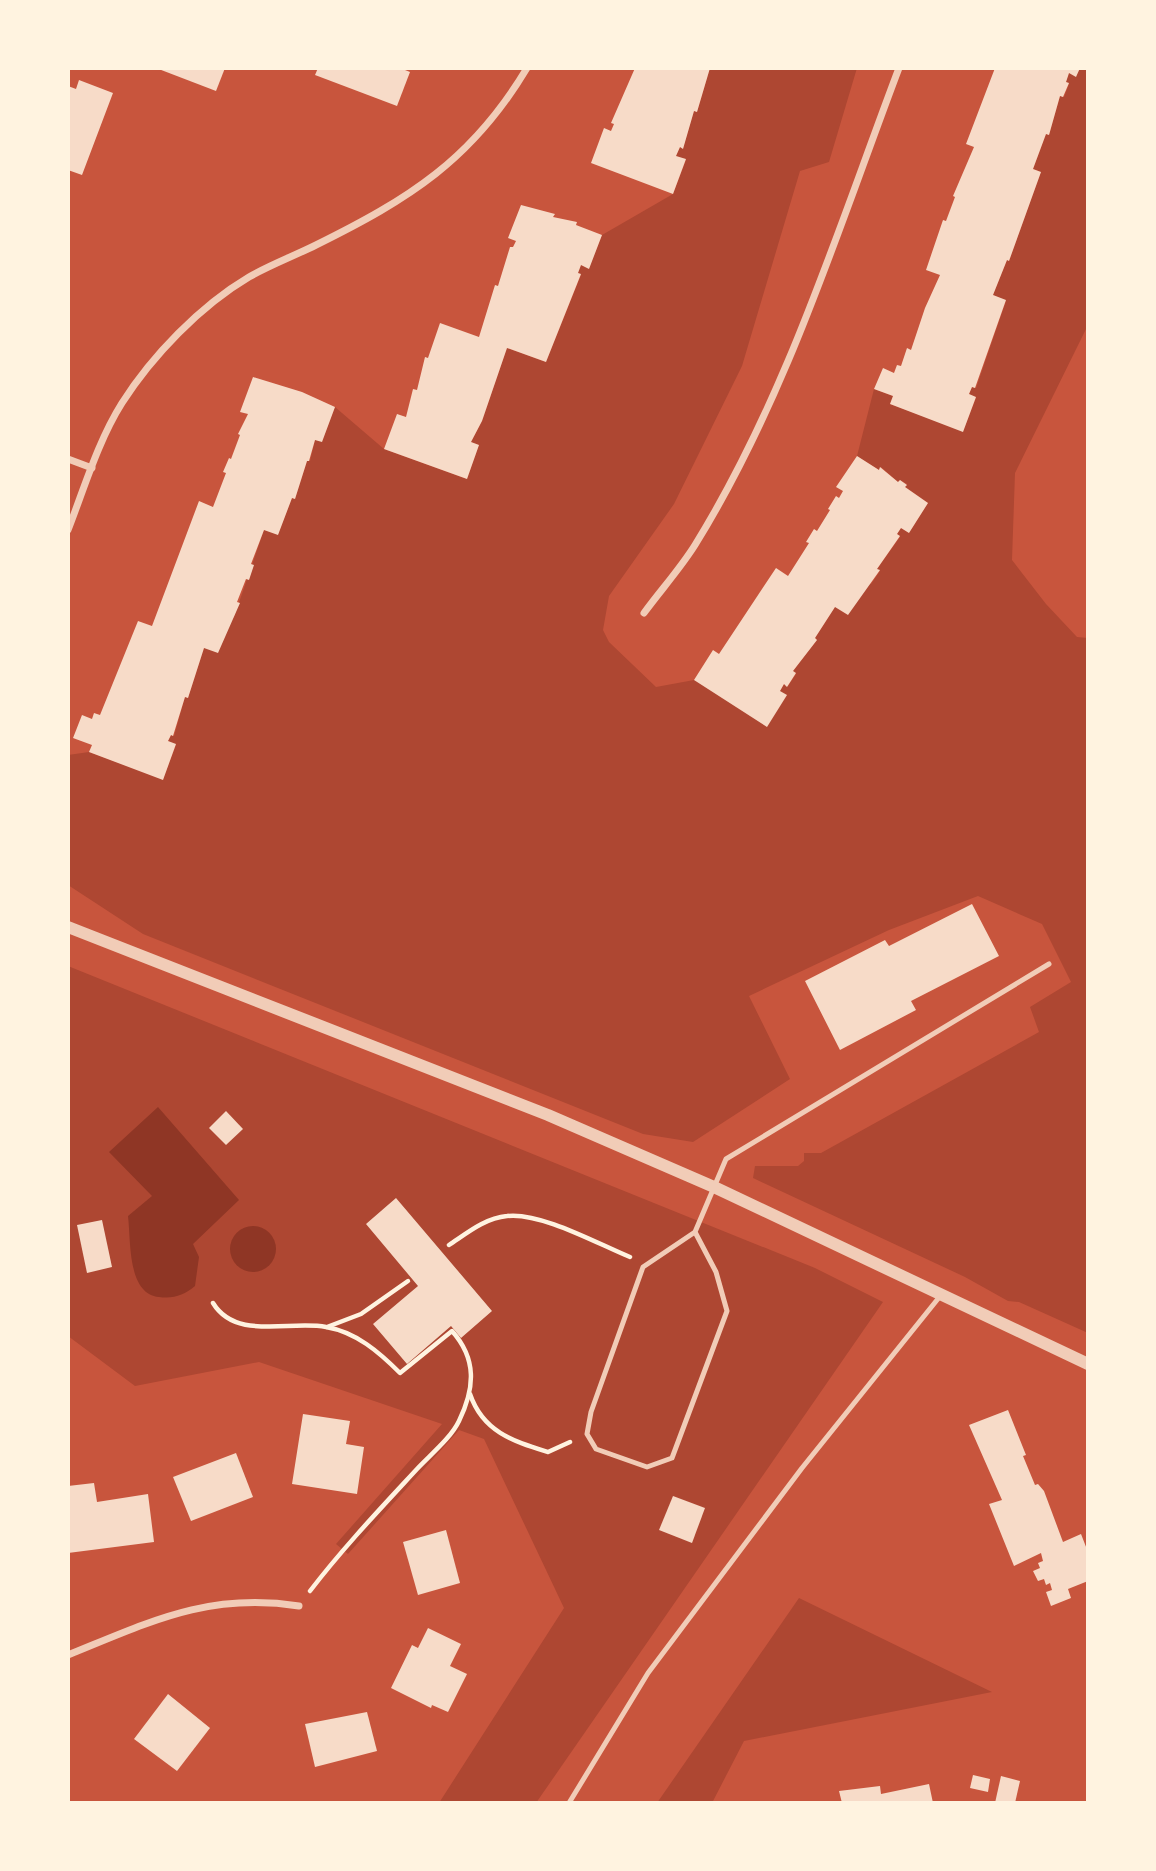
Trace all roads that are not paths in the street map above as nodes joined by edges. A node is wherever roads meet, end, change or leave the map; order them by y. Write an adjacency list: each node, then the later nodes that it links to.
1 (527, 68): 4 (street)
2 (899, 68): 6 (street)
3 (68, 459): 4 (street)
4 (92, 468): 5 (street)
5 (68, 530)
6 (644, 613)
7 (68, 927): 9 (street)
8 (1049, 964): 9 (lane)
9 (714, 1187): 10 (lane); 11 (street)
10 (695, 1232): 10 (lane)
11 (942, 1293): 12 (street); 15 (lane)
12 (1088, 1364)
13 (299, 1606): 14 (street)
14 (68, 1655)
15 (569, 1803)

